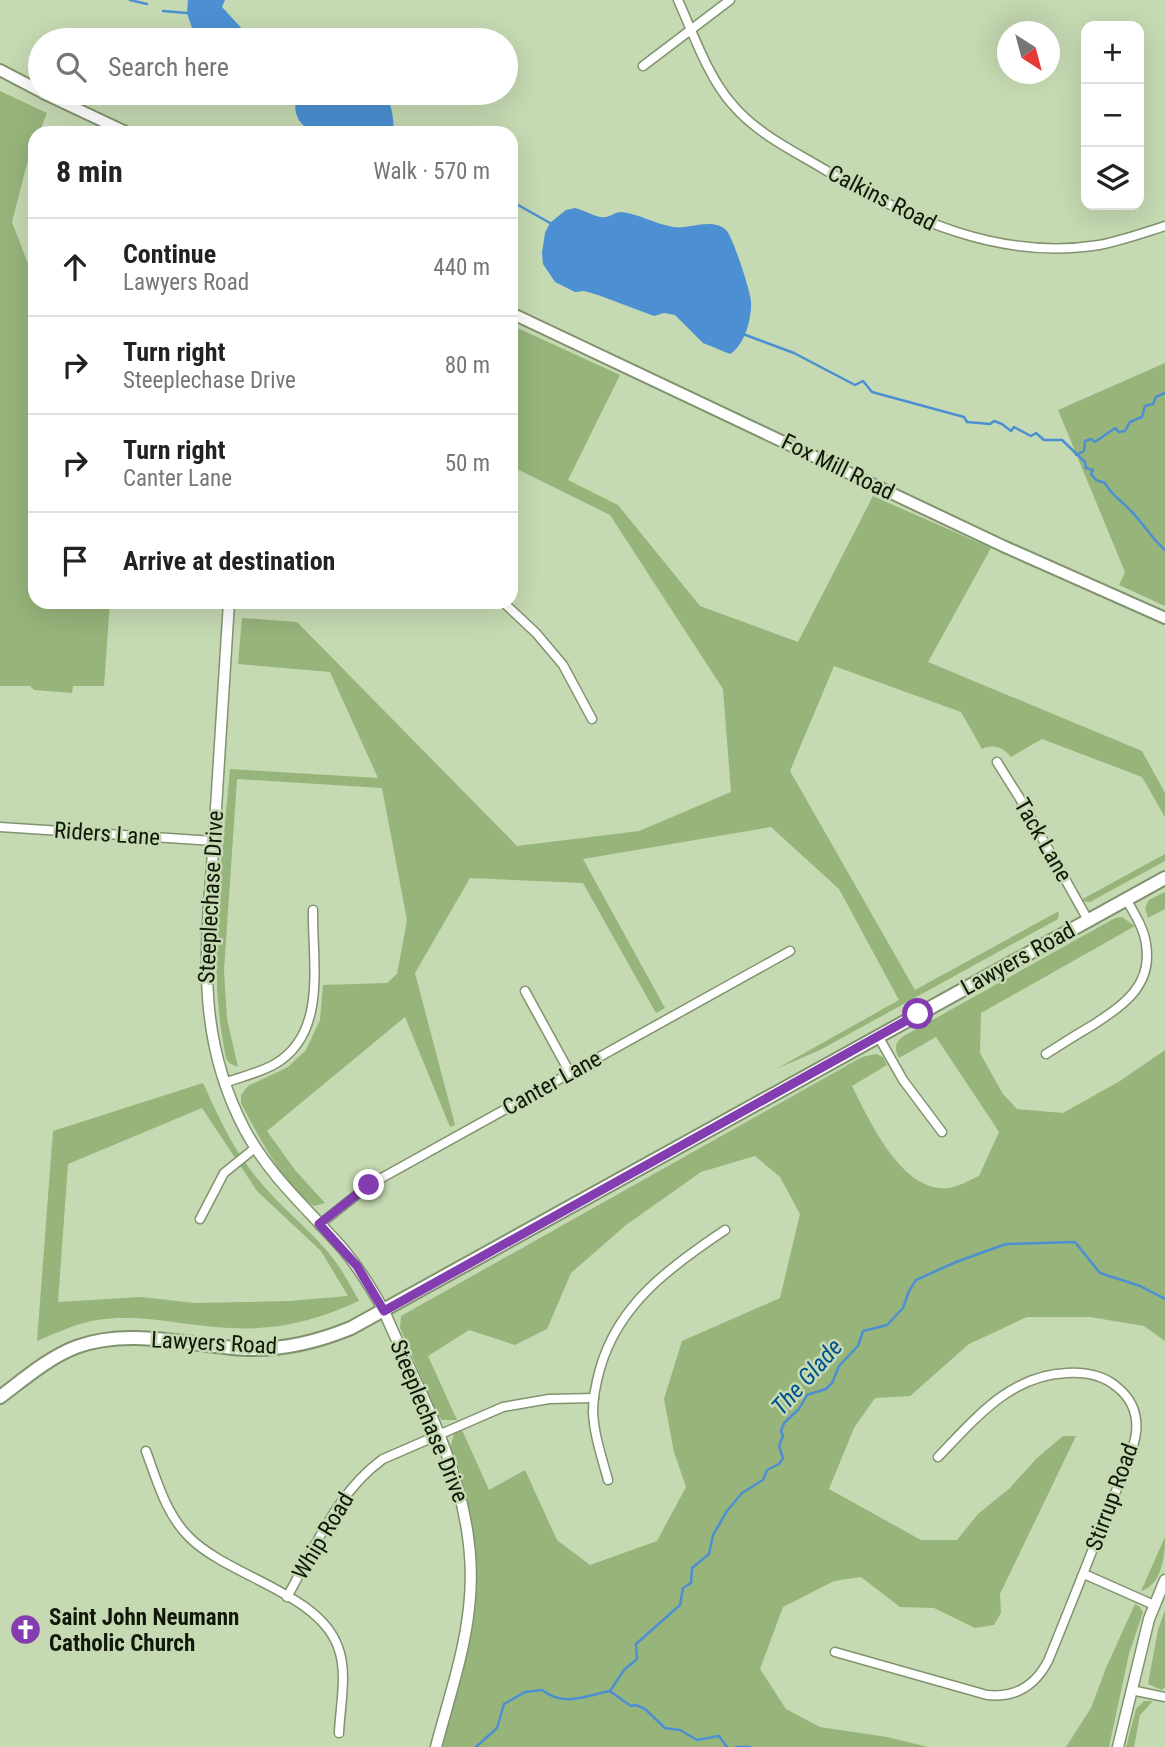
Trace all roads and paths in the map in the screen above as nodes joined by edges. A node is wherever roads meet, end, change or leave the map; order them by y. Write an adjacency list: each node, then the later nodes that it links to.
1 (678, 0): 3 (street, Calkins Road)
2 (730, 0): 3 (street)
3 (692, 30): 4 (street); 9 (street, Calkins Road)
4 (643, 66)
5 (0, 70): 6 (main road)
6 (28, 85)
7 (69, 105): 8 (main road)
8 (113, 126)
9 (1165, 226)
10 (518, 316): 13 (main road, Fox Mill Road)
11 (229, 609): 17 (street, Steeplechase Drive)
12 (510, 609): 14 (street)
13 (1165, 618)
14 (592, 719)
15 (996, 762): 21 (street, Tack Lane)
16 (0, 827): 17 (street, Riders Lane)
17 (214, 841): 27 (street, Steeplechase Drive)
18 (1165, 878): 19 (main road, Lawyers Road)
19 (1126, 899): 21 (main road, Lawyers Road); 25 (street)
20 (313, 910): 27 (street)
21 (1088, 920): 24 (main road, Lawyers Road)
22 (790, 951): 26 (street, Canter Lane)
23 (525, 991): 26 (street)
24 (877, 1037): 28 (street); 33 (main road, Lawyers Road)
25 (1046, 1054)
26 (570, 1073): 31 (street, Canter Lane)
27 (224, 1083): 29 (street, Steeplechase Drive)
28 (942, 1132)
29 (255, 1148): 30 (street); 31 (street, Steeplechase Drive)
30 (200, 1219)
31 (319, 1224): 33 (street, Steeplechase Drive)
32 (725, 1230): 35 (street)
33 (384, 1311): 34 (main road, Lawyers Road); 36 (street, Steeplechase Drive)
34 (0, 1397)
35 (594, 1398): 36 (street, Whip Road); 39 (street)
36 (439, 1435): 42 (street, Whip Road); 48 (street, Steeplechase Drive)
37 (146, 1451): 42 (street)
38 (938, 1457): 40 (street, Stirrup Road)
39 (608, 1480)
40 (1084, 1574): 43 (street, Stirrup Road); 44 (street, Stirrup Road)
41 (1165, 1580): 43 (street)
42 (287, 1597): 47 (street)
43 (1154, 1605): 45 (street)
44 (835, 1652)
45 (1131, 1690): 46 (street); 49 (street)
46 (1165, 1697)
47 (339, 1733)
48 (436, 1747)
49 (1118, 1747)

